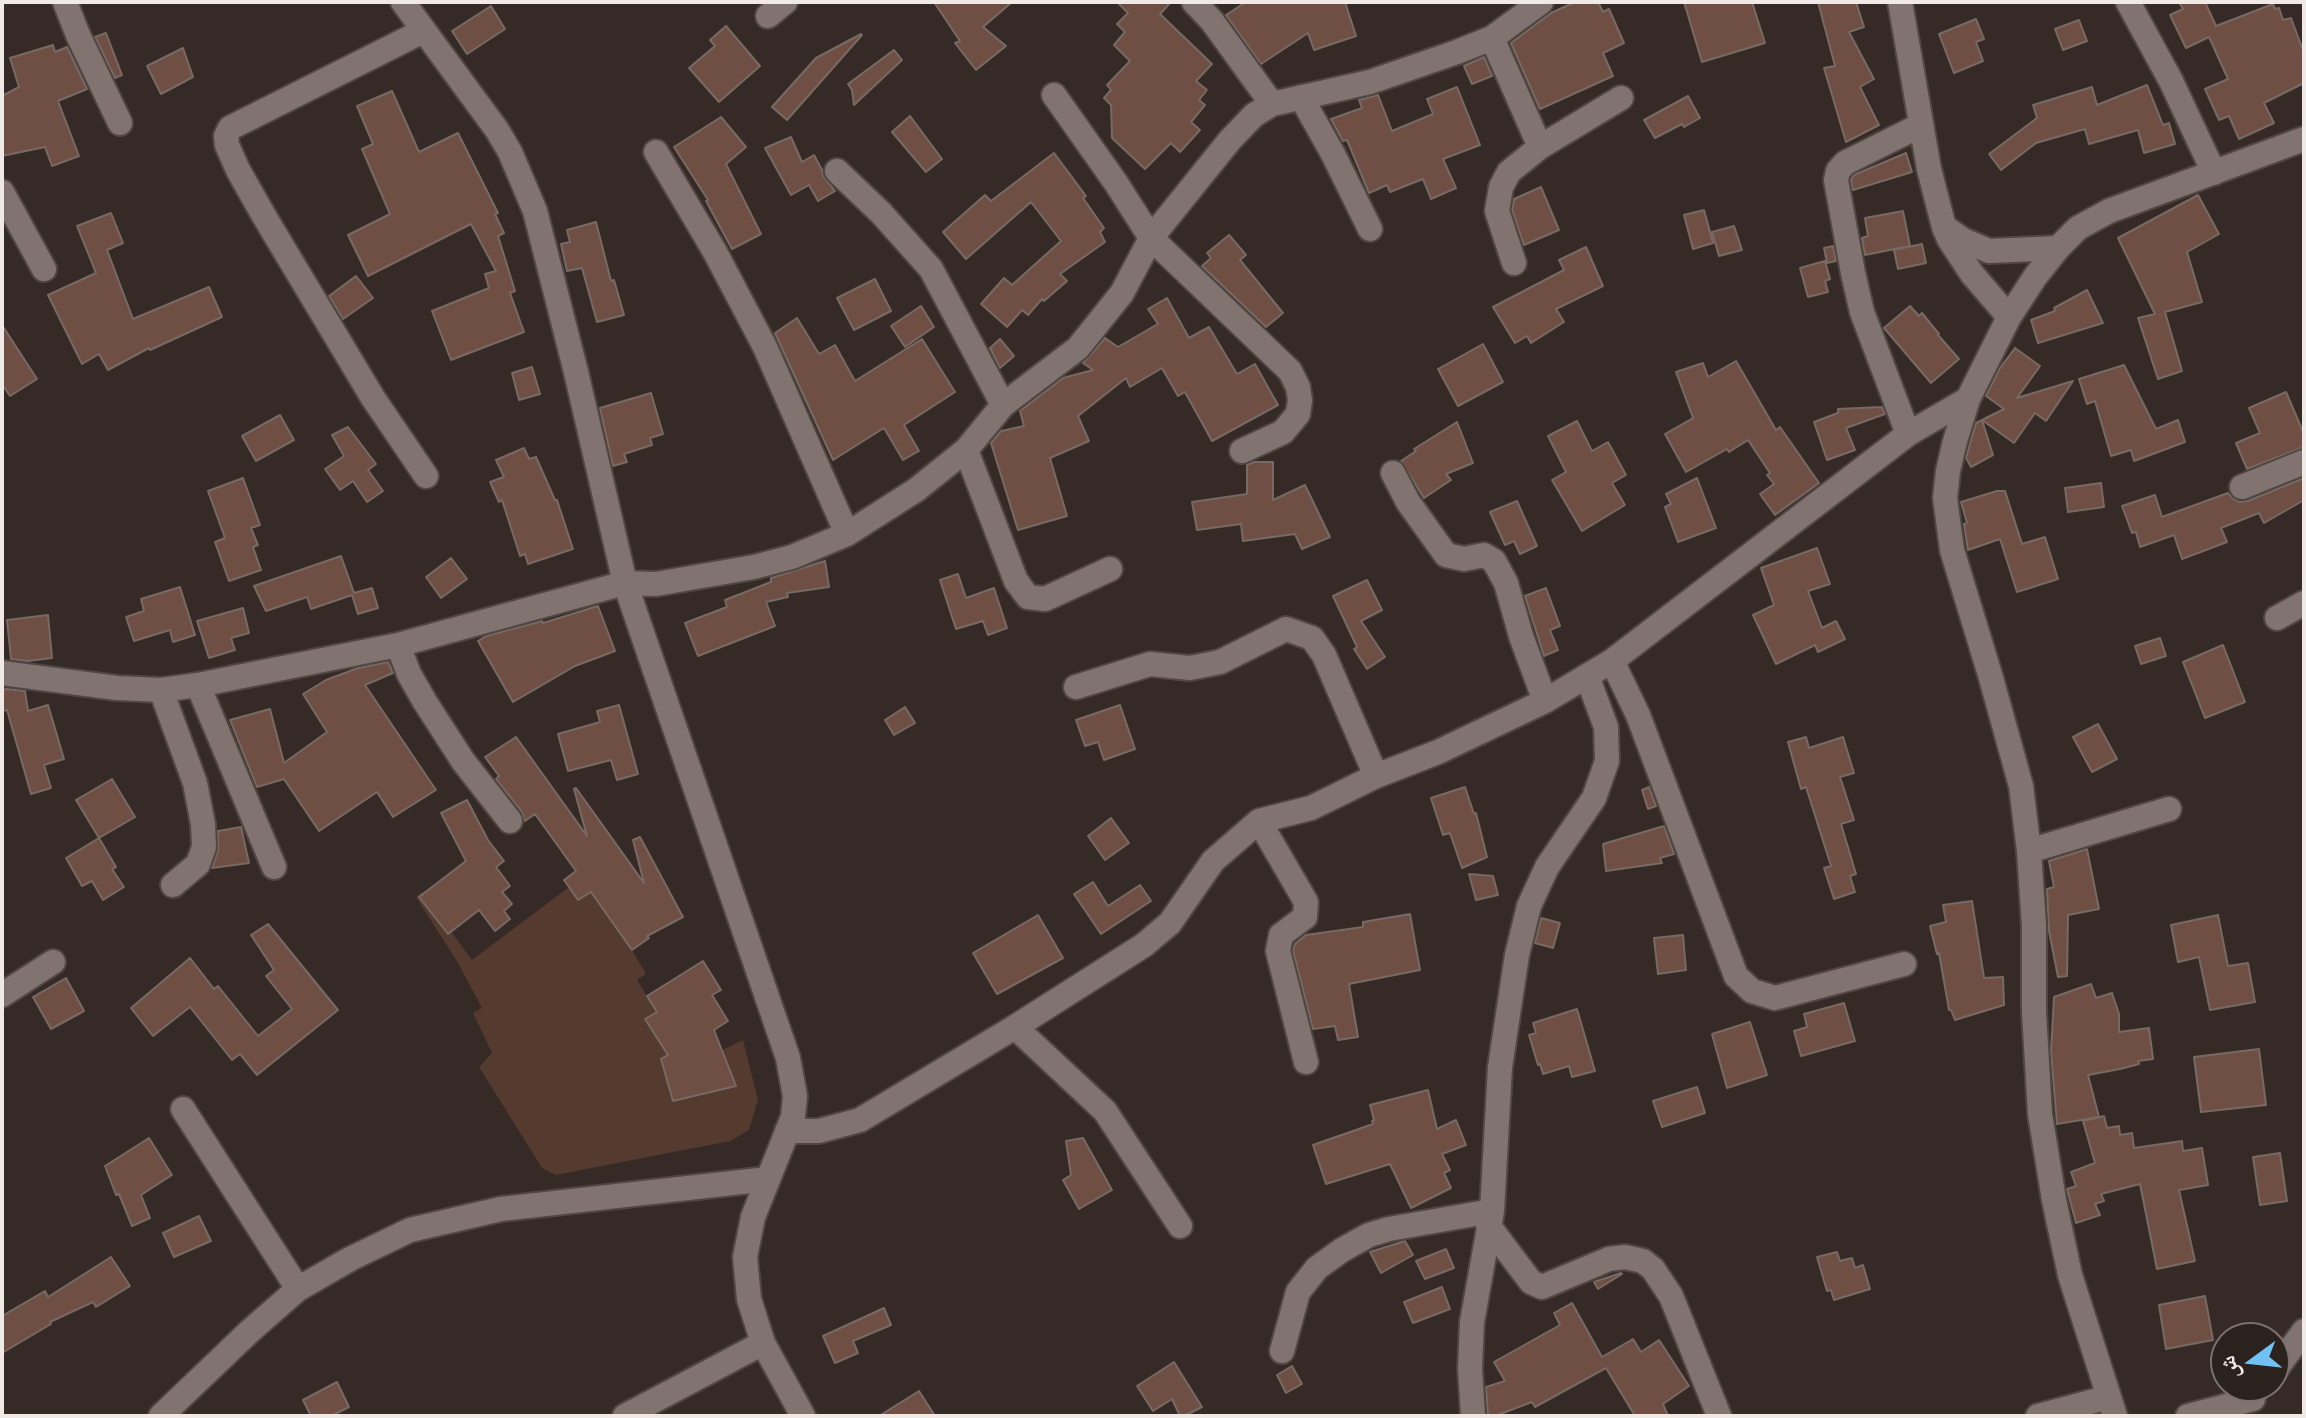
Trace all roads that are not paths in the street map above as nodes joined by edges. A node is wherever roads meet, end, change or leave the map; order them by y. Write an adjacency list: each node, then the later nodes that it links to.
1 (65, 2): 13 (street)
2 (403, 2): 7 (street)
3 (1194, 2): 12 (street)
4 (1541, 2): 8 (street)
5 (1900, 2): 14 (street)
6 (2128, 2): 19 (street)
7 (423, 31): 35 (street); 39 (street)
8 (1492, 38): 10 (street); 16 (street)
9 (1054, 95): 23 (street)
10 (1301, 97): 12 (street); 22 (street)
11 (1621, 98): 16 (street)
12 (1272, 104): 23 (street)
13 (120, 123)
14 (1921, 125): 21 (street); 30 (street)
15 (2304, 139): 19 (street)
16 (1540, 147): 25 (street)
17 (656, 152): 37 (street)
18 (837, 171): 29 (street)
19 (2214, 173): 24 (street)
20 (2, 192): 26 (street)
21 (1944, 227): 24 (street); 27 (street)
22 (1370, 229)
23 (1151, 238): 29 (street); 32 (street)
24 (2058, 248): 27 (street)
25 (1514, 263)
26 (44, 269)
27 (2009, 317): 28 (street)
28 (1968, 399): 30 (street); 54 (street)
29 (1003, 405): 31 (street)
30 (1908, 434): 43 (street)
31 (966, 450): 37 (street); 38 (street)
32 (1242, 451)
33 (2304, 462): 36 (street)
34 (1393, 473): 49 (street)
35 (426, 476)
36 (2242, 487)
37 (847, 534): 39 (street)
38 (1110, 569)
39 (625, 583): 42 (street); 63 (street)
40 (2304, 603): 41 (street)
41 (2277, 618)
42 (398, 645): 46 (street); 52 (street)
43 (1612, 661): 45 (street); 58 (street)
44 (2, 671): 48 (street)
45 (1587, 676): 49 (street); 65 (street)
46 (198, 685): 48 (street); 55 (street)
47 (1076, 687): 50 (street)
48 (161, 690): 56 (street)
49 (1545, 701): 50 (street)
50 (1376, 776): 53 (street)
51 (2169, 809): 54 (street)
52 (510, 821)
53 (1259, 821): 60 (street); 61 (street)
54 (2029, 851): 73 (street)
55 (274, 867)
56 (173, 885)
57 (53, 962): 59 (street)
58 (1904, 964)
59 (2, 995)
60 (1015, 1027): 63 (street); 66 (street)
61 (1306, 1062)
62 (183, 1109): 67 (street)
63 (787, 1131): 64 (street)
64 (768, 1179): 67 (street); 69 (street)
65 (1490, 1218): 71 (street); 77 (street); 78 (street)
66 (1180, 1226)
67 (298, 1289): 74 (street)
68 (2304, 1331): 70 (street)
69 (763, 1343): 75 (street); 76 (street)
70 (2290, 1350)
71 (1282, 1351)
72 (2248, 1402): 80 (street)
73 (2112, 1406): 79 (street)
74 (161, 1416)
75 (625, 1416)
76 (803, 1416)
77 (1473, 1416)
78 (1719, 1416)
79 (2038, 1416)
80 (2188, 1416)

